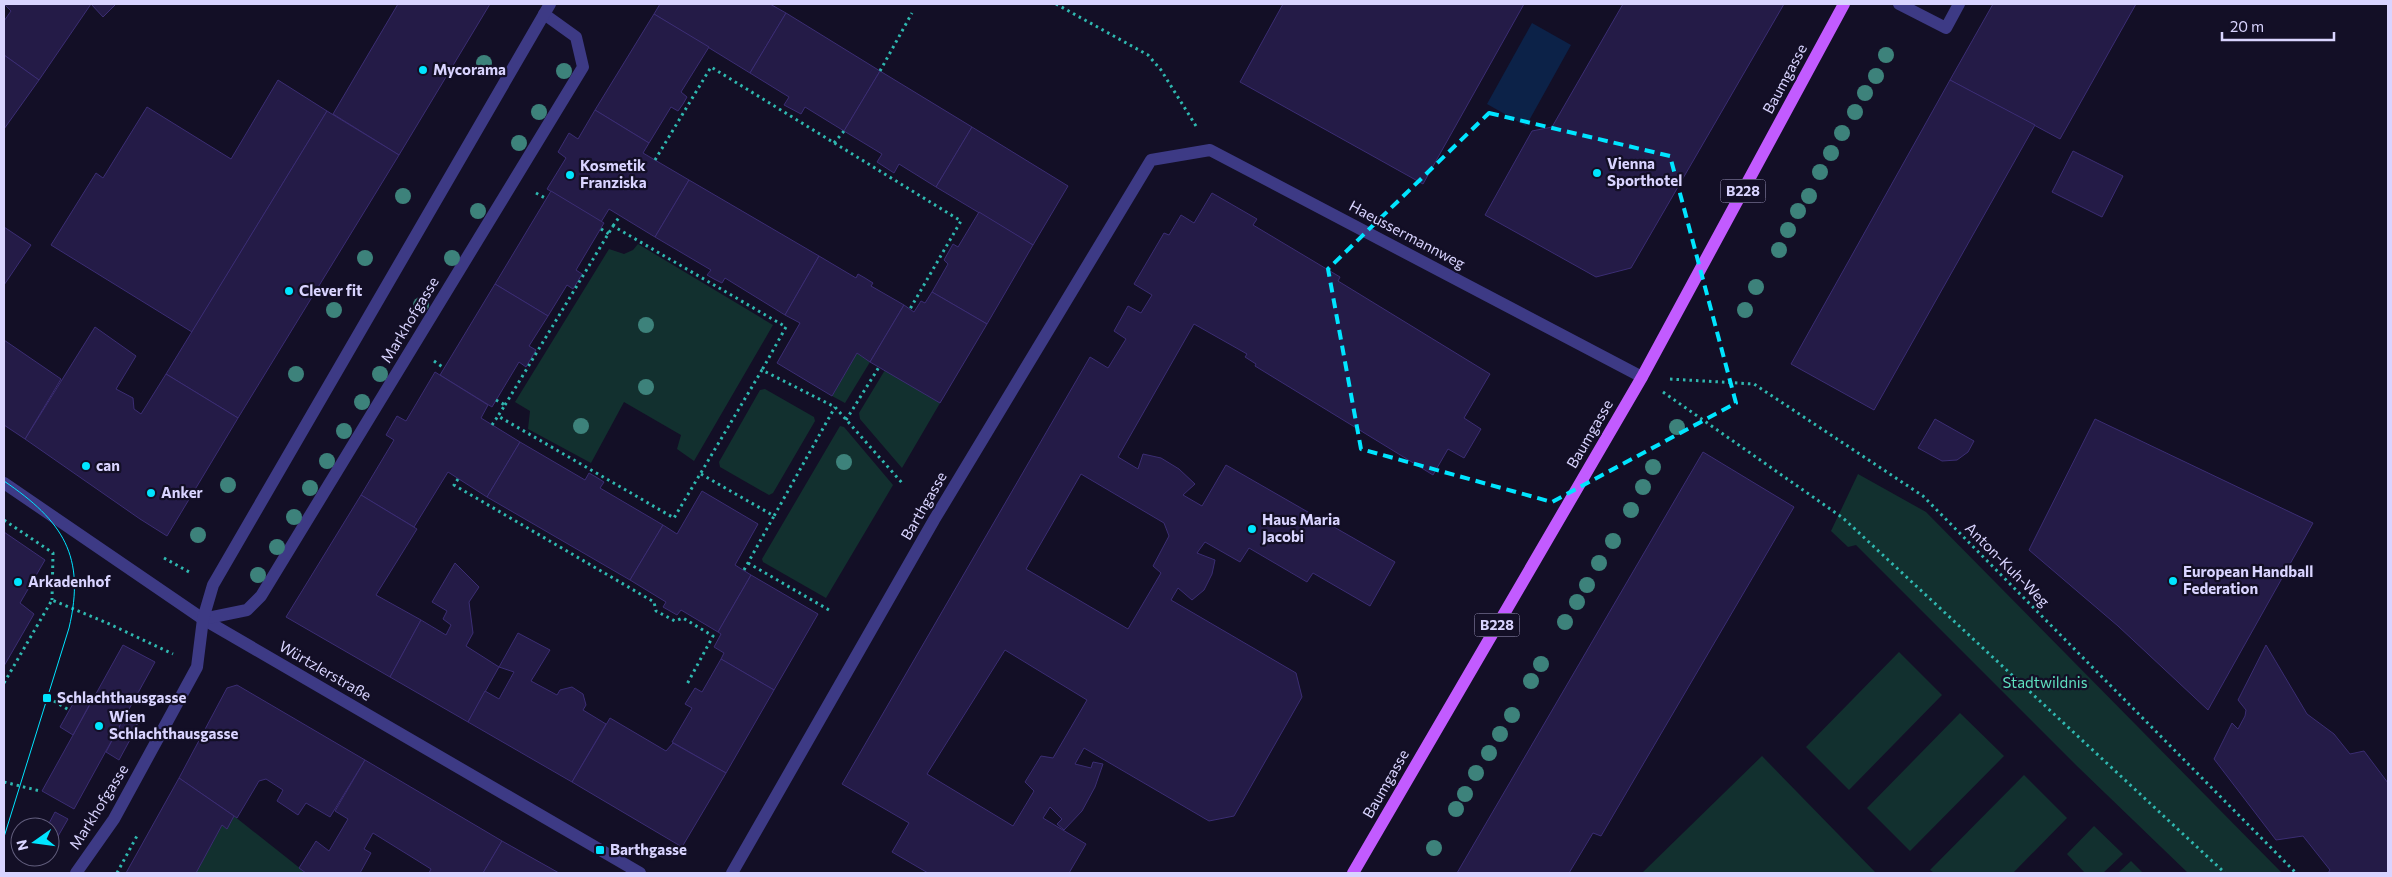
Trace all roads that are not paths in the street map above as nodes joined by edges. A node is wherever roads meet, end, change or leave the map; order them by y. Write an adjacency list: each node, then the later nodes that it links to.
1 (1844, 4): 6 (main road, Baumgasse / B228)
2 (1899, 4): 3 (street)
3 (1959, 4)
4 (547, 9): 8 (street, Markhofgasse); 8 (street, Markhofgasse)
5 (1210, 150): 6 (street, Haeussermannweg); 11 (street, Barthgasse)
6 (1642, 377): 12 (main road, Baumgasse / B228)
7 (4, 483): 8 (street, Würtzlerstraße)
8 (203, 619): 9 (street, Markhofgasse); 10 (street, Würtzlerstraße)
9 (76, 873)
10 (640, 873)
11 (732, 873)
12 (1353, 873)

